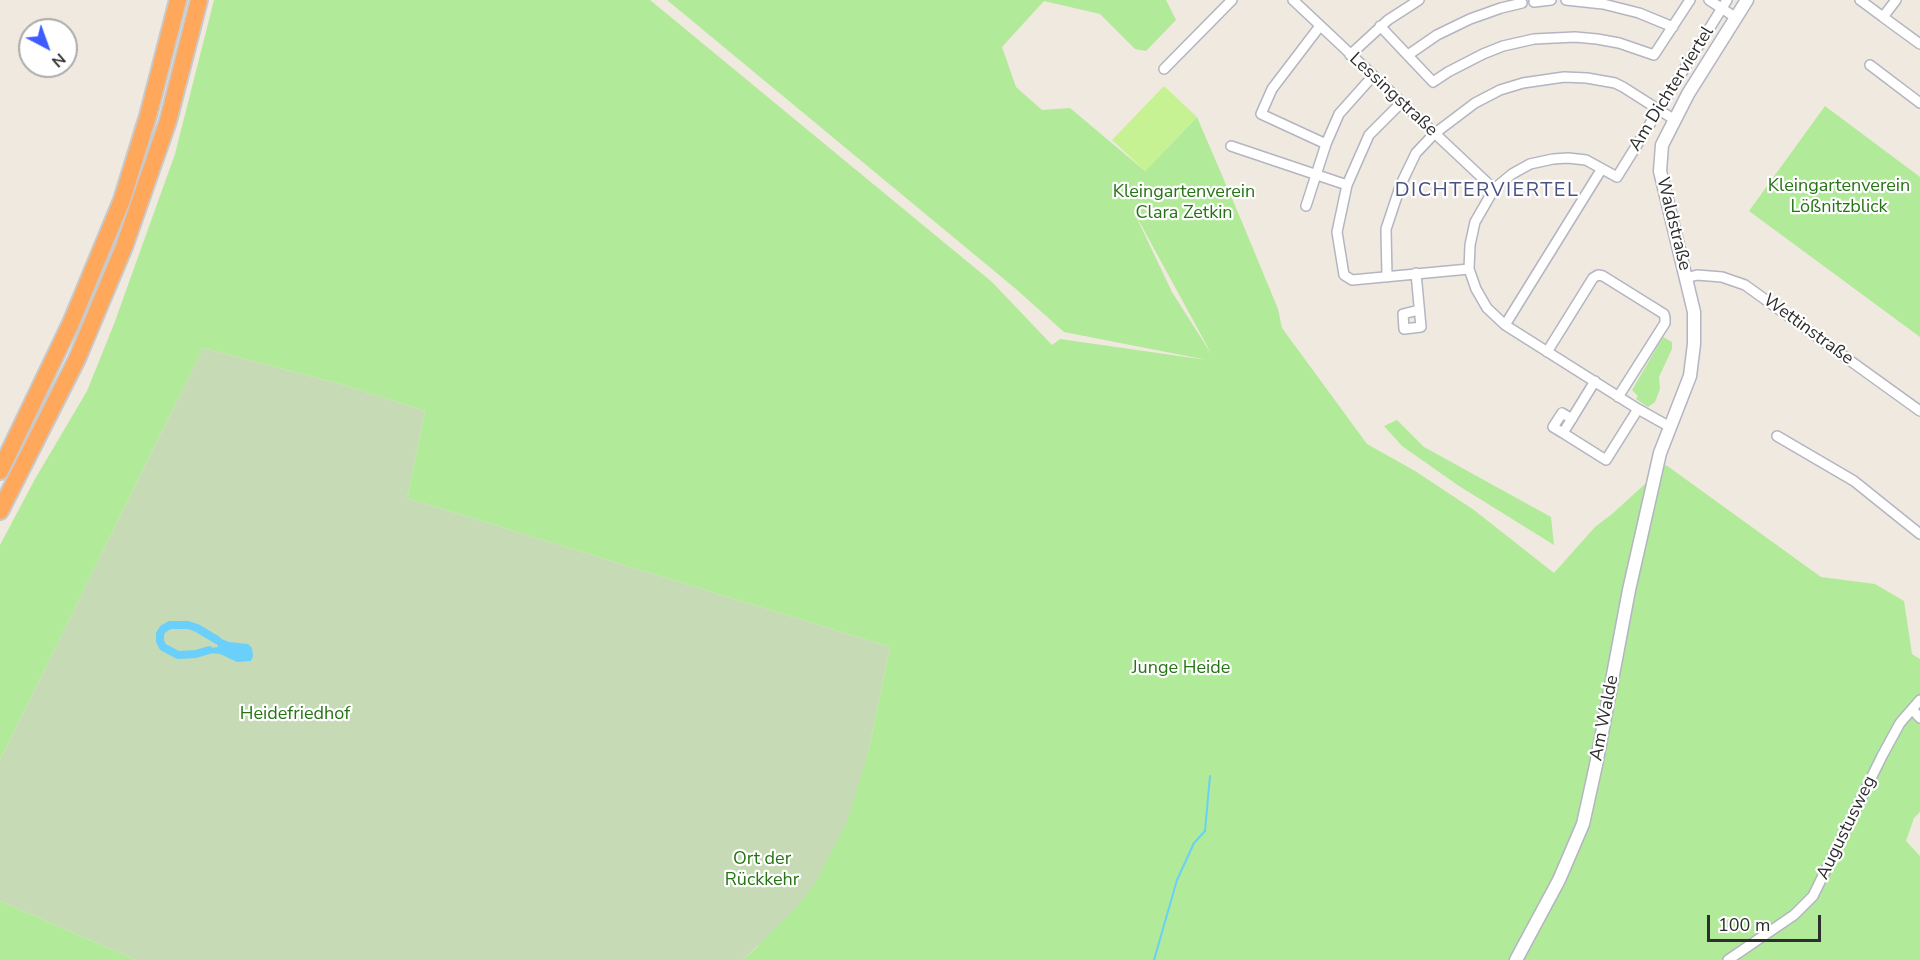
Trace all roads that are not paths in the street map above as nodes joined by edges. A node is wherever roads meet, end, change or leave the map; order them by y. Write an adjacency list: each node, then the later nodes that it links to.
1 (178, 0): 53 (highway)
2 (199, 0): 54 (highway)
3 (1232, 0): 25 (street)
4 (1293, 0): 18 (street, Lessingstraße)
5 (1419, 0): 19 (street)
6 (1551, 0): 13 (street)
7 (1566, 0): 20 (street)
8 (1690, 0): 20 (street)
9 (1709, 0): 15 (street)
10 (1747, 0): 16 (street, Waldstraße)
11 (1860, 0): 17 (street)
12 (1896, 0): 17 (street)
13 (1534, 2)
14 (1522, 3): 23 (street)
15 (1725, 4): 16 (street); 29 (street, Am Dichterviertel)
16 (1735, 17): 30 (street, Waldstraße)
17 (1883, 17): 21 (street)
18 (1320, 26): 22 (street, Lessingstraße); 32 (street)
19 (1380, 26): 22 (street); 23 (street)
20 (1673, 27): 23 (street)
21 (1920, 44)
22 (1350, 55): 26 (street, Lessingstraße)
23 (1408, 56)
24 (1870, 65): 28 (street)
25 (1164, 69)
26 (1372, 77): 27 (street, Lessingstraße); 32 (street)
27 (1401, 103): 31 (street, Lessingstraße); 36 (street)
28 (1920, 103)
29 (1659, 110): 30 (street); 31 (street); 34 (street, Am Dichterviertel)
30 (1675, 120): 42 (street, Waldstraße)
31 (1434, 134): 37 (street, Lessingstraße); 41 (street)
32 (1326, 144): 35 (street)
33 (1231, 146): 35 (street)
34 (1602, 170): 37 (street); 44 (street)
35 (1315, 174): 36 (street); 38 (street)
36 (1347, 185): 41 (street)
37 (1494, 189): 39 (street)
38 (1306, 206)
39 (1469, 269): 40 (street); 44 (street)
40 (1416, 273): 41 (street); 43 (street)
41 (1387, 277)
42 (1686, 278): 49 (street, Wettinstraße); 50 (street, Waldstraße)
43 (1419, 310)
44 (1505, 325): 45 (street)
45 (1547, 352): 46 (street); 47 (street)
46 (1595, 381): 47 (street); 48 (street)
47 (1618, 397): 48 (street)
48 (1638, 409): 50 (street)
49 (1920, 411)
50 (1670, 427): 52 (street, Waldstraße)
51 (1777, 436): 55 (street)
52 (1658, 464): 59 (street, Am Walde)
53 (0, 471)
54 (0, 511)
55 (1920, 534)
56 (1920, 700): 57 (street, Augustusweg)
57 (1911, 709): 58 (street); 60 (street, Augustusweg)
58 (1920, 718)
59 (1516, 960)
60 (1728, 960)

